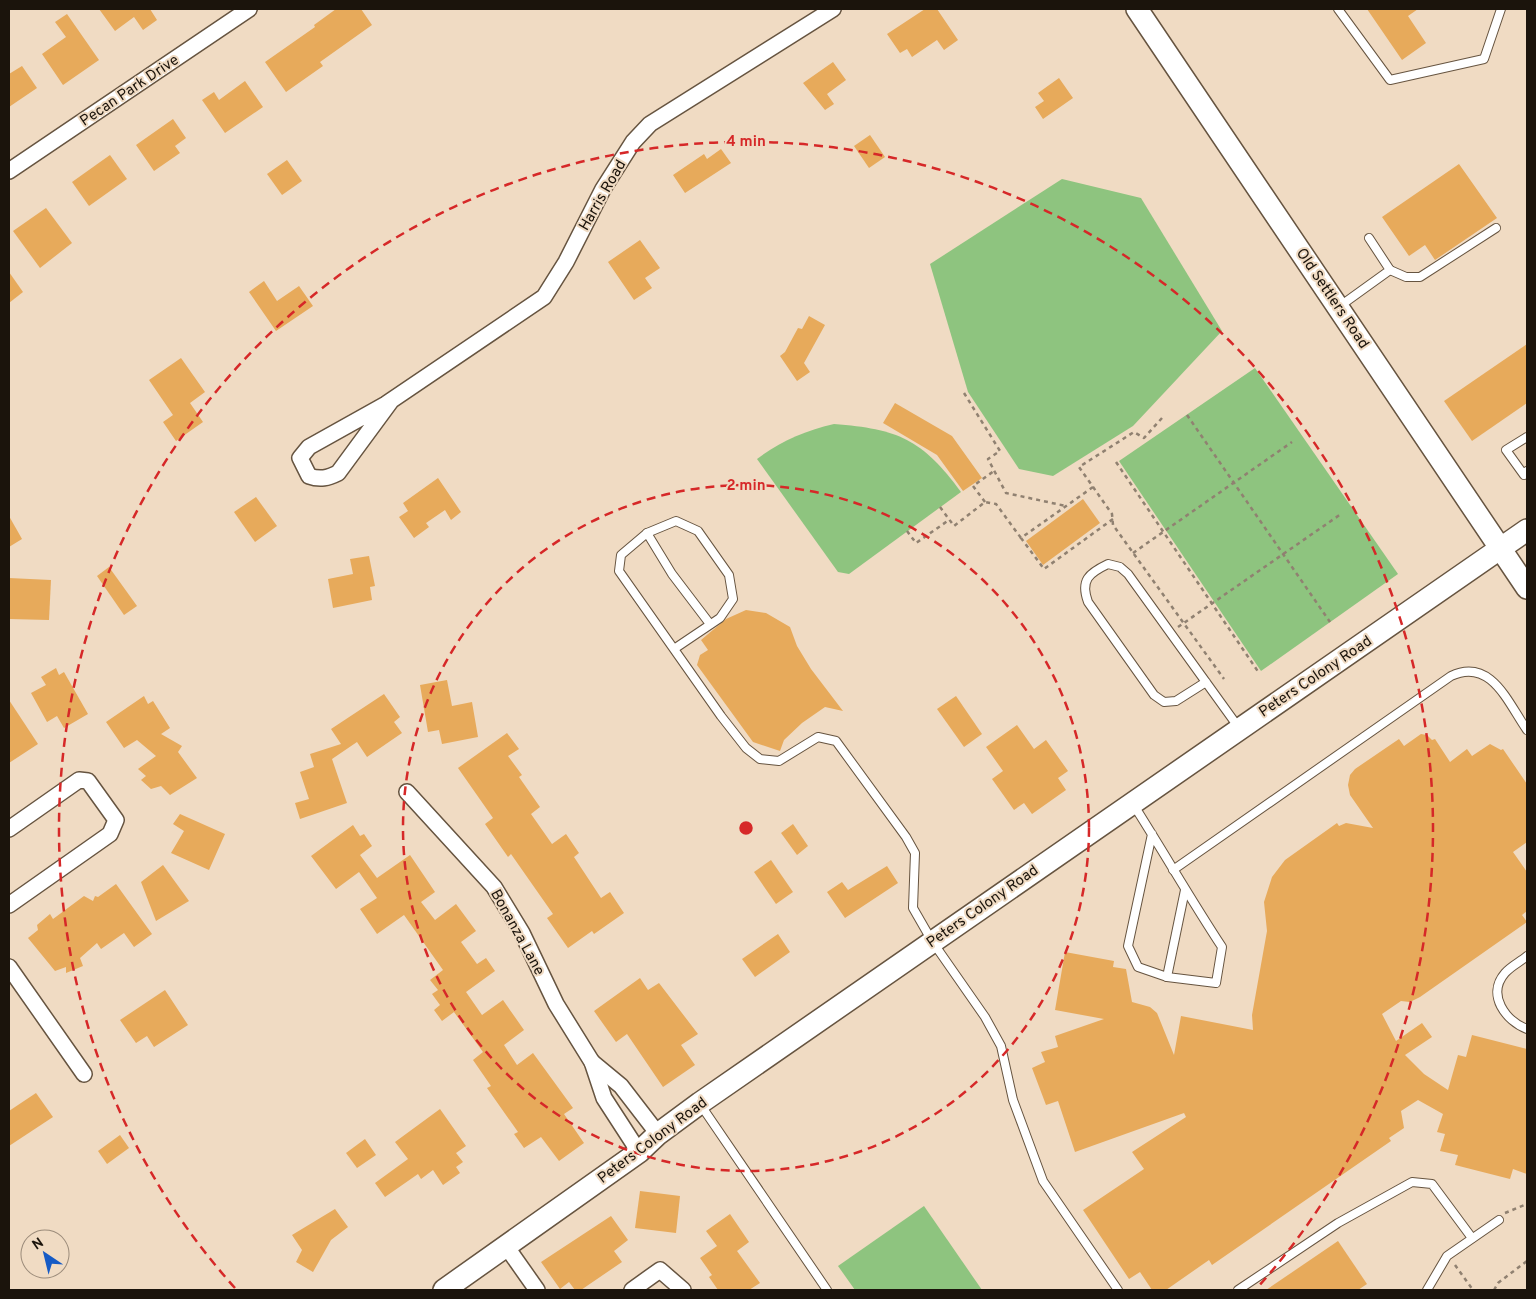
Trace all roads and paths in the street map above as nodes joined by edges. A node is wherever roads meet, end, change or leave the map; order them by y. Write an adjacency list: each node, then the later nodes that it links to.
1 (249, 9): 6 (street, Pecan Park Drive)
2 (833, 9): 12 (street, Harris Road)
3 (1137, 9): 10 (street, Old Settlers Road)
4 (1338, 9): 5 (lane)
5 (1501, 9)
6 (9, 171)
7 (1496, 228): 9 (lane)
8 (1369, 238): 9 (lane)
9 (1390, 270): 10 (lane)
10 (1339, 307): 33 (street, Old Settlers Road)
11 (964, 393): 18 (path)
12 (391, 401): 12 (street, Harris Road)
13 (1187, 414): 20 (path)
14 (1162, 418): 21 (path)
15 (1527, 437): 19 (lane)
16 (1292, 442): 20 (path)
17 (1116, 462): 30 (path)
18 (994, 471): 22 (path); 23 (path)
19 (1527, 472)
20 (1234, 483): 30 (path); 35 (path)
21 (1093, 487): 23 (path); 26 (path)
22 (986, 502): 27 (path); 32 (path)
23 (1066, 506): 32 (path)
24 (940, 507): 27 (path)
25 (1341, 514): 35 (path)
26 (1112, 519): 32 (path); 34 (path)
27 (949, 520): 29 (path)
28 (1527, 530): 33 (street, Peters Colony Road)
29 (907, 531)
30 (1163, 532): 34 (path); 37 (path)
31 (647, 533): 40 (lane); 40 (lane); 42 (lane)
32 (1021, 538)
33 (1500, 549): 36 (street, Old Settlers Road); 46 (street, Peters Colony Road)
34 (1133, 553): 39 (path)
35 (1283, 554): 37 (path); 38 (path)
36 (1527, 588)
37 (1212, 604): 39 (path); 43 (path)
38 (1330, 622)
39 (1184, 623): 41 (path); 44 (path)
40 (710, 624): 42 (lane)
41 (1171, 633): 45 (lane); 45 (lane)
42 (674, 649): 55 (lane)
43 (1259, 673)
44 (1224, 679)
45 (1206, 682): 46 (lane)
46 (1239, 728): 49 (street, Peters Colony Road)
47 (1527, 730): 52 (lane)
48 (407, 792): 60 (street, Bonanza Lane)
49 (1132, 802): 51 (lane); 55 (street, Peters Colony Road)
50 (9, 829): 54 (street)
51 (1152, 834): 52 (lane); 58 (lane)
52 (1173, 870): 53 (lane)
53 (1185, 890): 58 (lane); 58 (lane)
54 (9, 905)
55 (932, 941): 62 (street, Peters Colony Road); 77 (lane)
56 (1527, 956): 59 (lane)
57 (9, 967): 61 (street)
58 (1167, 977)
59 (1527, 1029)
60 (592, 1062): 63 (street, Bonanza Lane); 64 (street, Bonanza Lane)
61 (84, 1074)
62 (700, 1102): 63 (street, Peters Colony Road); 76 (lane)
63 (658, 1134): 64 (street, Peters Colony Road)
64 (639, 1152): 68 (street, Peters Colony Road)
65 (1527, 1204): 66 (path)
66 (1499, 1220): 67 (lane)
67 (1472, 1238): 69 (lane); 78 (lane)
68 (506, 1246): 72 (street, Peters Colony Road); 73 (street)
69 (1447, 1256): 79 (lane); 80 (path)
70 (1526, 1262): 71 (path); 81 (path)
71 (1527, 1266)
72 (444, 1290)
73 (537, 1290)
74 (632, 1290): 75 (street)
75 (683, 1290)
76 (827, 1290)
77 (1118, 1290)
78 (1238, 1290)
79 (1427, 1290)
80 (1473, 1290)
81 (1494, 1290)

